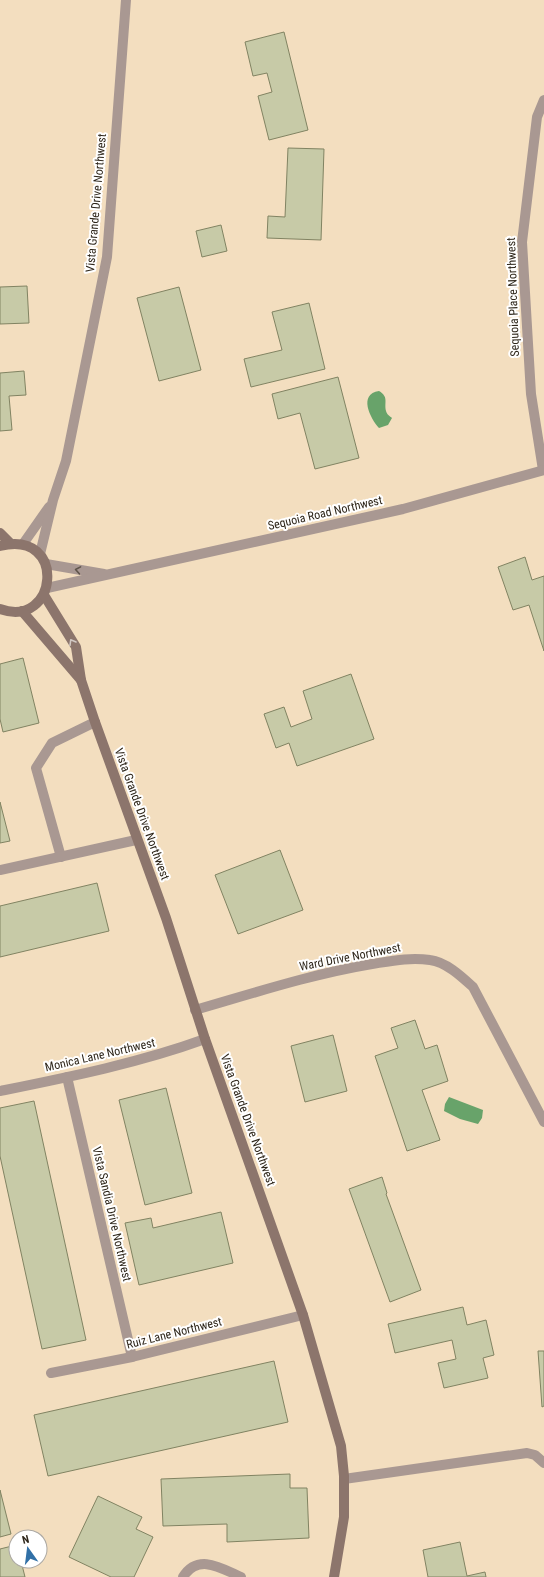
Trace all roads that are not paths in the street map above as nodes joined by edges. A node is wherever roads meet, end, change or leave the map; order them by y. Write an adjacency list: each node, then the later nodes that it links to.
1 (126, 0): 4 (street, Vista Grande Drive Northwest)
2 (544, 100): 3 (street, Sequoia Place Northwest)
3 (544, 470): 11 (street, Sequoia Road Northwest)
4 (53, 500): 7 (street); 9 (street)
5 (0, 533): 6 (street)
6 (11, 544): 7 (street); 8 (street)
7 (23, 544): 9 (street)
8 (0, 546)
9 (40, 554): 10 (street)
10 (46, 564): 11 (street, Sequoia Road Northwest, one-way to 10); 12 (street)
11 (110, 575): 12 (street, Sequoia Road Northwest)
12 (46, 591): 14 (street); 15 (street, Vista Grande Drive Northwest, one-way to 12)
13 (0, 609): 14 (street)
14 (22, 611): 15 (street, Vista Grande Drive Northwest)
15 (81, 680): 16 (street, Vista Grande Drive Northwest)
16 (95, 722): 17 (street, Vista Grande Drive Northwest); 18 (street)
17 (136, 840): 18 (street); 20 (street, Vista Grande Drive Northwest)
18 (60, 857): 19 (street)
19 (0, 870)
20 (195, 1010): 21 (street, Vista Grande Drive Northwest); 24 (street, Ward Drive Northwest)
21 (205, 1039): 22 (street, Monica Lane Northwest); 25 (street, Vista Grande Drive Northwest)
22 (67, 1077): 23 (street, Monica Lane Northwest); 26 (street, Vista Sandia Drive Northwest)
23 (0, 1091)
24 (544, 1122)
25 (303, 1315): 26 (street, Ruiz Lane Northwest); 29 (street, Vista Grande Drive Northwest)
26 (132, 1356): 27 (street, Ruiz Lane Northwest)
27 (51, 1373)
28 (544, 1463): 29 (street)
29 (344, 1479): 32 (street, Vista Grande Drive Northwest)
30 (183, 1577): 31 (street)
31 (241, 1577)
32 (334, 1577)

